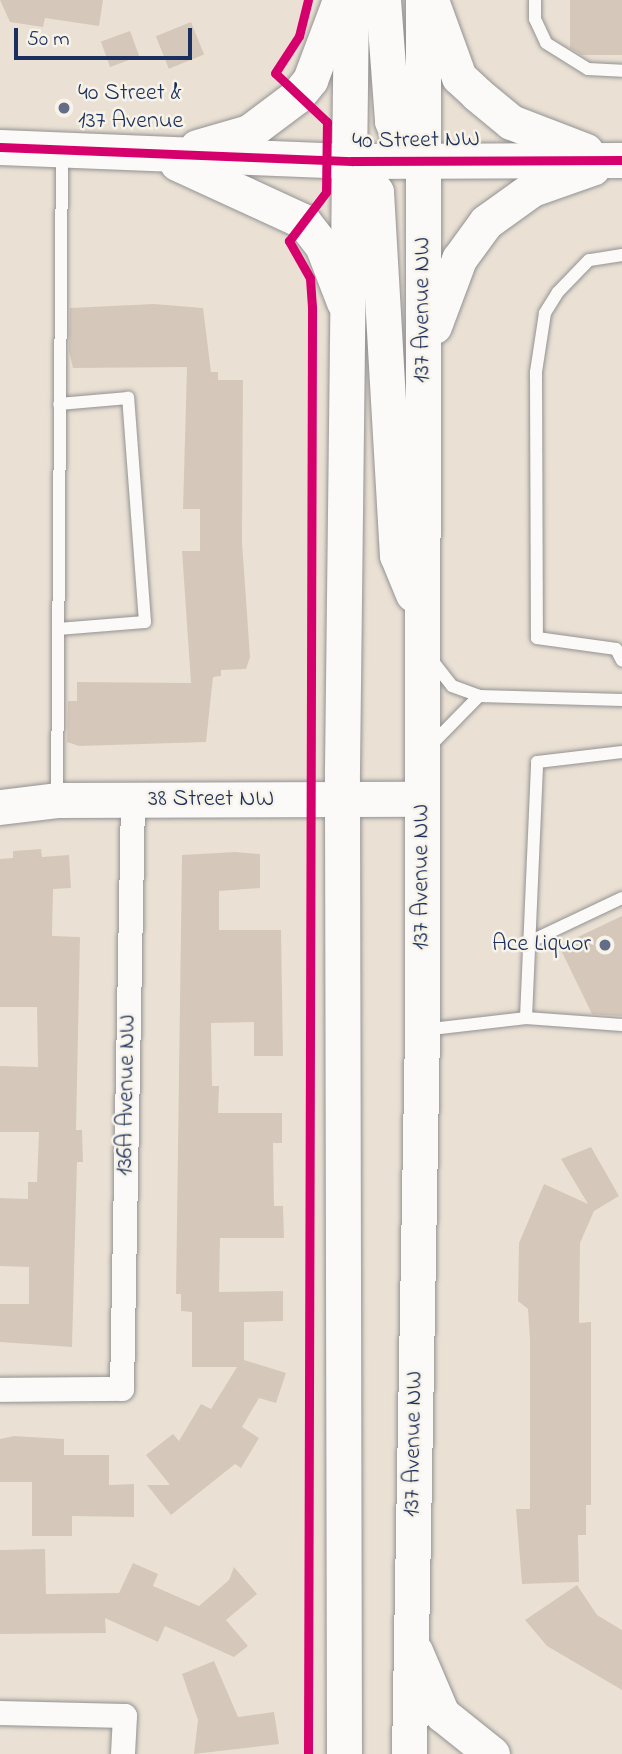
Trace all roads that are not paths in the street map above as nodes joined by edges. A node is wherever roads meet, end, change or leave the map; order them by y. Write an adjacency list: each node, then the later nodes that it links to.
1 (340, 0): 10 (main road)
2 (351, 0): 13 (main road)
3 (383, 0): 11 (main road)
4 (423, 0): 11 (main road, 137 Avenue NW)
5 (430, 0): 12 (main road)
6 (535, 0): 7 (lane)
7 (622, 71)
8 (0, 147): 9 (main road, 40 Street NW)
9 (62, 153): 10 (main road, 40 Street NW); 17 (lane)
10 (164, 157): 13 (main road, 40 Street NW); 15 (main road)
11 (422, 159): 12 (main road, 40 Street NW); 13 (main road, 40 Street NW); 16 (main road, 137 Avenue NW)
12 (619, 160): 16 (main road)
13 (352, 161): 15 (main road); 18 (main road)
14 (622, 255): 20 (lane)
15 (352, 320): 27 (main road)
16 (424, 374): 18 (main road, 137 Avenue NW)
17 (59, 404): 19 (lane); 19 (lane)
18 (420, 619): 21 (lane); 24 (main road, 137 Avenue NW)
19 (58, 629): 26 (lane)
20 (622, 661)
21 (480, 696): 22 (lane); 24 (lane)
22 (622, 700)
23 (622, 752): 31 (lane)
24 (423, 756): 25 (main road, 137 Avenue NW)
25 (422, 799): 27 (main road, 38 Street NW); 34 (main road, 137 Avenue NW)
26 (57, 800): 28 (main road, 38 Street NW); 29 (main road, 38 Street NW)
27 (343, 800): 28 (main road, 38 Street NW); 39 (main road)
28 (132, 801): 35 (street, 136A Avenue NW)
29 (0, 807)
30 (622, 898): 31 (lane)
31 (529, 942): 32 (lane)
32 (526, 1018): 33 (lane); 34 (lane)
33 (622, 1025)
34 (422, 1030): 36 (main road, 137 Avenue NW)
35 (0, 1390)
36 (410, 1640): 40 (main road, 137 Avenue NW); 41 (main road)
37 (0, 1713): 38 (street)
38 (122, 1754)
39 (344, 1754)
40 (409, 1754)
41 (492, 1754)

